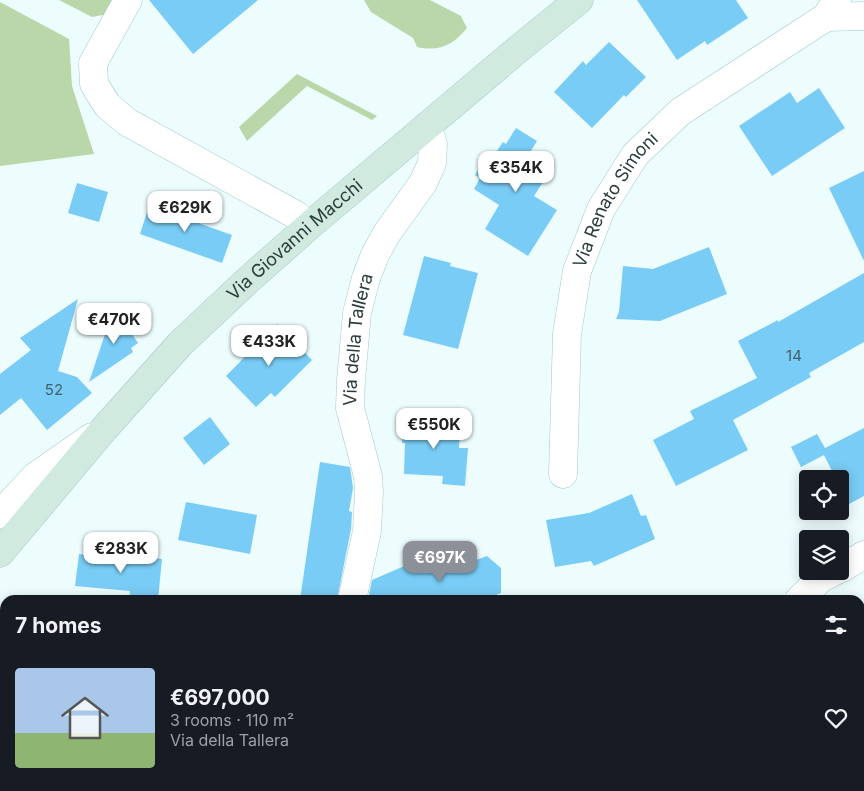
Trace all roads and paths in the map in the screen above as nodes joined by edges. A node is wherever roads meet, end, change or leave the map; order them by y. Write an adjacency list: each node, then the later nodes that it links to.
1 (128, 0): 6 (street)
2 (579, 0): 5 (street, Via Giovanni Macchi)
3 (831, 8): 4 (street, Via Renato Simoni); 8 (street, Via Renato Simoni)
4 (864, 16)
5 (427, 126): 6 (street, Via Giovanni Macchi); 14 (street, Via della Tallera)
6 (309, 226): 7 (street, Via Giovanni Macchi)
7 (104, 429): 9 (street); 10 (street, Via Giovanni Macchi)
8 (563, 474)
9 (0, 514)
10 (0, 553)
11 (864, 555): 12 (street)
12 (849, 563)
13 (820, 580): 15 (street)
14 (353, 595)
15 (805, 595)

